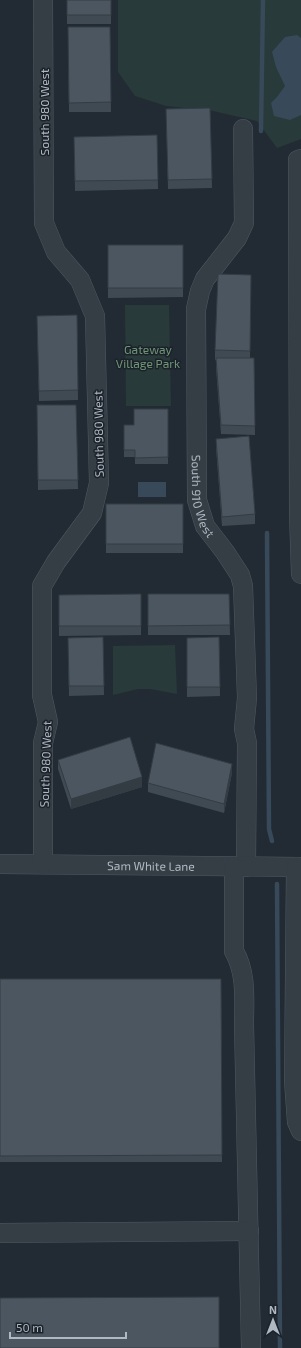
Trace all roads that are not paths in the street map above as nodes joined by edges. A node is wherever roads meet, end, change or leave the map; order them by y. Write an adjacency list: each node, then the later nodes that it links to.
1 (44, 0): 6 (street, South 980 West)
2 (243, 129): 7 (street, South 910 West)
3 (300, 159): 4 (street)
4 (301, 574)
5 (0, 864): 6 (street, Sam White Lane)
6 (43, 864): 7 (street, Sam White Lane)
7 (240, 867): 8 (street, Sam White Lane); 10 (street, South 910 West)
8 (298, 867): 9 (street)
9 (300, 1128)
10 (249, 1231): 11 (street); 12 (street, South 910 West)
11 (0, 1233)
12 (251, 1348)

